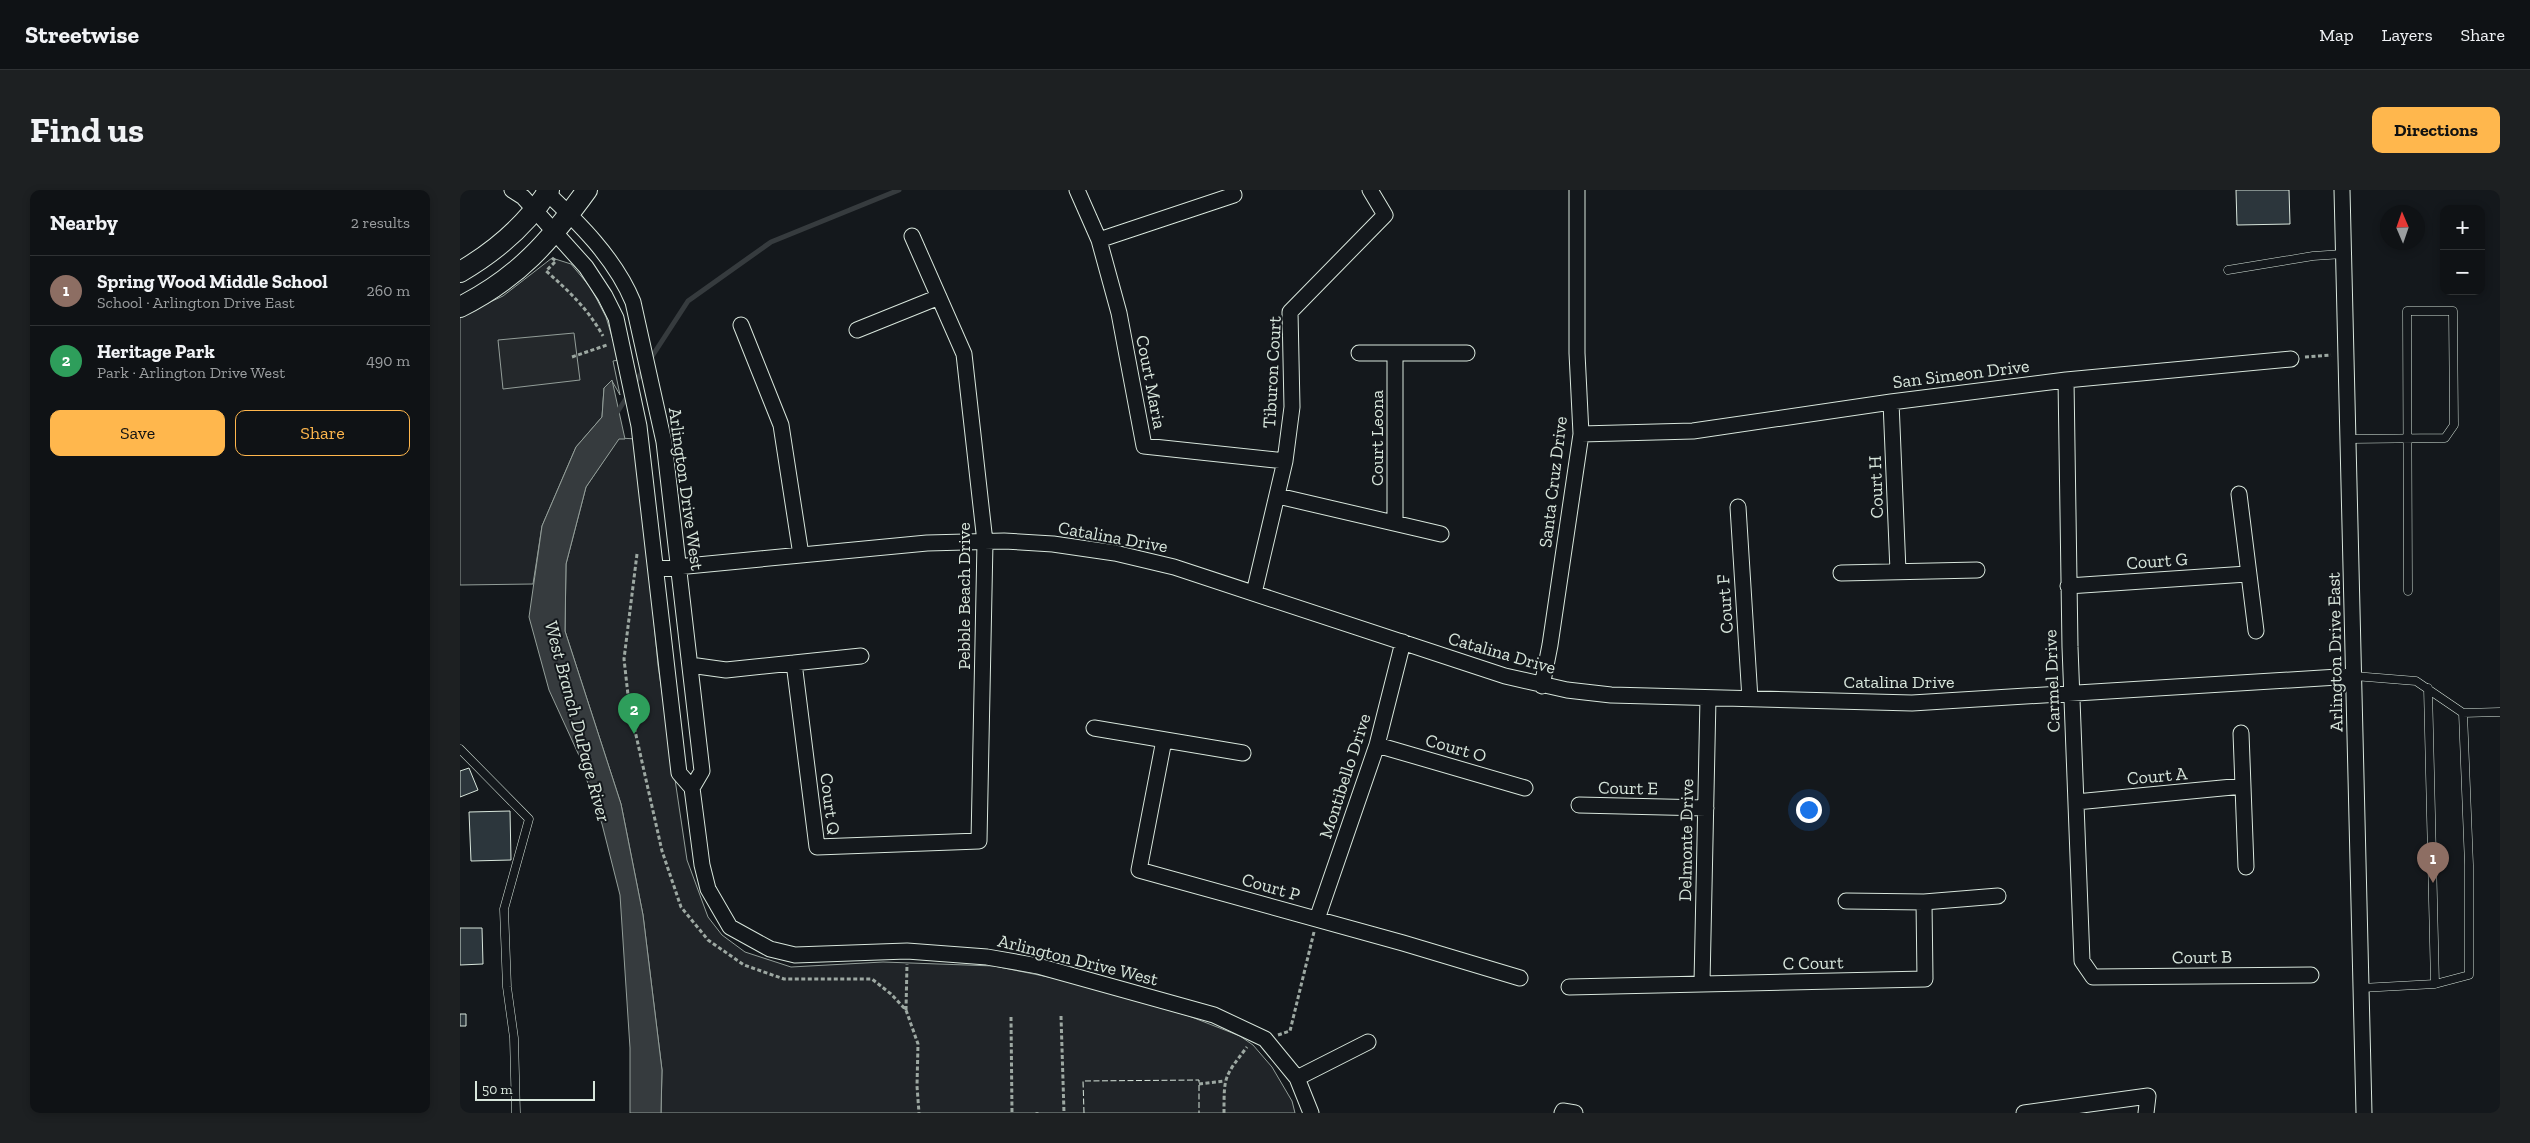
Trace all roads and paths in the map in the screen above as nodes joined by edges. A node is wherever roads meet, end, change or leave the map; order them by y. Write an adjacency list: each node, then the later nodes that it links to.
1 (512, 190): 9 (street, Arlington Drive West)
2 (587, 190): 10 (main road)
3 (1077, 190): 13 (street, Court Maria)
4 (1370, 190): 35 (street, Tiburon Court)
5 (1577, 190): 32 (street, Santa Cruz Drive)
6 (2342, 190): 14 (street, Arlington Drive East)
7 (547, 191): 9 (main road); 10 (street, Arlington Drive West)
8 (1234, 195): 13 (street)
9 (535, 210): 11 (street, Arlington Drive West); 17 (main road)
10 (570, 214): 11 (main road); 44 (street, Arlington Drive West)
11 (557, 232): 19 (main road); 23 (street, Arlington Drive West)
12 (912, 236): 18 (street, Pebble Beach Drive)
13 (1099, 240): 35 (street, Court Maria)
14 (2343, 254): 16 (lane); 27 (street, Arlington Drive East)
15 (556, 261): 22 (path)
16 (2228, 270)
17 (460, 272)
18 (939, 297): 21 (street); 41 (street, Pebble Beach Drive)
19 (460, 307)
20 (740, 325): 43 (street)
21 (857, 330)
22 (608, 344): 23 (path); 28 (path)
23 (618, 353): 45 (street, Arlington Drive West)
24 (1359, 353): 25 (street)
25 (1395, 353): 26 (street); 39 (street, Court Leona)
26 (1467, 353)
27 (2346, 353): 29 (path); 33 (street, Arlington Drive East)
28 (572, 357)
29 (2291, 359): 30 (street, San Simeon Drive)
30 (2066, 380): 31 (street, San Simeon Drive); 50 (street, Carmel Drive)
31 (1891, 402): 32 (street, San Simeon Drive); 47 (street, Court H)
32 (1581, 434): 59 (street, Santa Cruz Drive)
33 (2348, 439): 34 (lane); 58 (street, Arlington Drive East)
34 (2407, 439): 34 (lane); 51 (lane)
35 (1285, 461): 37 (street, Tiburon Court)
36 (2238, 494): 49 (street)
37 (1278, 496): 39 (street); 52 (street, Tiburon Court)
38 (1738, 506): 63 (street, Court F)
39 (1395, 523): 40 (street)
40 (1441, 534)
41 (985, 542): 43 (street, Catalina Drive); 52 (street, Catalina Drive); 78 (street, Pebble Beach Drive)
42 (638, 546): 92 (path)
43 (801, 554): 44 (street, Catalina Drive)
44 (678, 567): 45 (street, Catalina Drive); 57 (street, Arlington Drive West)
45 (656, 569): 73 (street, Arlington Drive West)
46 (1977, 570): 47 (street)
47 (1898, 571): 48 (street)
48 (1841, 573)
49 (2247, 574): 50 (street, Court G); 53 (street)
50 (2068, 586): 61 (street, Carmel Drive)
51 (2408, 591)
52 (1254, 593): 54 (street, Catalina Drive)
53 (2256, 631)
54 (1403, 642): 59 (street, Catalina Drive); 69 (street, Montibello Drive)
55 (861, 656): 56 (street)
56 (794, 663): 57 (street); 78 (street, Court Q)
57 (690, 665): 73 (street, Arlington Drive West)
58 (2354, 676): 60 (lane); 61 (street, Catalina Drive); 91 (street, Arlington Drive East)
59 (1542, 686): 62 (street, Catalina Drive)
60 (2428, 688): 65 (lane); 89 (lane)
61 (2071, 694): 63 (street, Catalina Drive); 75 (street, Carmel Drive)
62 (1708, 698): 63 (street, Catalina Drive); 77 (street, Delmonte Drive)
63 (1750, 699)
64 (2500, 712): 65 (lane)
65 (2463, 713): 89 (lane)
66 (1094, 728): 68 (street)
67 (2241, 733): 72 (street)
68 (1164, 740): 71 (street); 83 (street, Court P)
69 (1377, 745): 74 (street, Court O); 83 (street, Montibello Drive)
70 (460, 749): 100 (lane)
71 (1242, 754)
72 (2242, 786): 75 (street, Court A); 79 (street)
73 (692, 788): 84 (street, Arlington Drive West)
74 (1526, 788)
75 (2076, 802): 86 (street, Carmel Drive)
76 (1579, 805): 77 (street, Court E)
77 (1706, 808): 88 (street, Delmonte Drive)
78 (980, 841)
79 (2246, 867)
80 (1998, 896): 82 (street)
81 (1846, 901): 82 (street)
82 (1924, 902): 88 (street, C Court)
83 (1317, 919): 87 (street, Court P); 95 (path)
84 (907, 951): 92 (path); 95 (street, Arlington Drive West)
85 (2311, 975): 86 (street, Court B)
86 (2093, 977)
87 (1520, 978)
88 (1702, 983): 90 (street, C Court)
89 (2435, 984): 91 (lane)
90 (1569, 987)
91 (2361, 988): 110 (street, Arlington Drive East)
92 (906, 1010): 101 (path)
93 (1061, 1016): 103 (path)
94 (1011, 1017): 102 (path)
95 (1265, 1039): 97 (street, Arlington Drive West); 98 (path)
96 (1368, 1042): 97 (street)
97 (1297, 1078): 105 (street, Arlington Drive West)
98 (1225, 1081): 99 (path); 104 (path)
99 (1199, 1084)
100 (516, 1113)
101 (919, 1113)
102 (1012, 1113)
103 (1064, 1113)
104 (1224, 1113)
105 (1311, 1113)
106 (1562, 1113): 107 (street)
107 (1575, 1113)
108 (2024, 1113): 109 (street)
109 (2146, 1113)
110 (2364, 1113)

